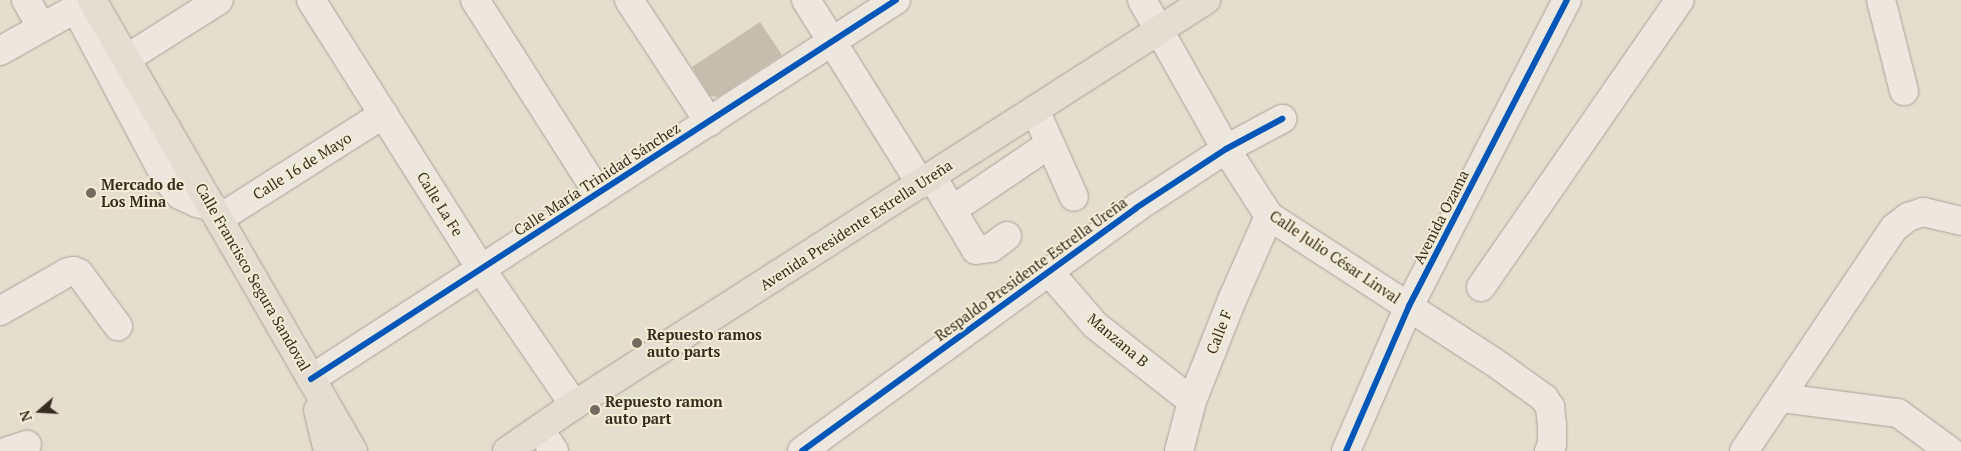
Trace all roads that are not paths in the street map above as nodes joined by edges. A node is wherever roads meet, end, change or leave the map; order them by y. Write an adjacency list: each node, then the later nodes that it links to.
1 (26, 0): 14 (street)
2 (219, 0): 18 (street)
3 (310, 0): 21 (street, Calle La Fe)
4 (475, 0): 27 (street)
5 (629, 0): 23 (street)
6 (806, 0): 16 (street)
7 (896, 0): 16 (street, Calle María Trinidad Sánchez)
8 (1142, 0): 15 (street, Calle Julio César Linval)
9 (1206, 0): 15 (main road, Avenida Presidente Estrella Ureña)
10 (1567, 0): 37 (street, Avenida Ozama)
11 (1680, 0): 36 (street)
12 (1881, 0): 19 (street)
13 (86, 3): 14 (street); 18 (main road, Calle Francisco Segura Sandoval); 30 (street)
14 (41, 26): 17 (street)
15 (1160, 29): 20 (main road, Avenida Presidente Estrella Ureña); 25 (street, Calle Julio César Linval)
16 (833, 41): 23 (street, Calle María Trinidad Sánchez); 26 (street)
17 (0, 51)
18 (126, 59): 30 (main road, Calle Francisco Segura Sandoval)
19 (1904, 91)
20 (1035, 110): 24 (street); 26 (main road, Avenida Presidente Estrella Ureña)
21 (384, 114): 30 (street, Calle 16 de Mayo); 34 (street, Calle La Fe)
22 (1282, 119): 25 (street, Respaldo Presidente Estrella Ureña)
23 (709, 122): 27 (street, Calle María Trinidad Sánchez)
24 (1050, 144): 28 (street); 29 (street)
25 (1226, 149): 31 (street, Calle Julio César Linval); 35 (street, Respaldo Presidente Estrella Ureña)
26 (926, 180): 29 (street); 43 (main road, Avenida Presidente Estrella Ureña)
27 (598, 193): 34 (street, Calle María Trinidad Sánchez)
28 (1074, 197)
29 (952, 210): 33 (street)
30 (216, 212): 40 (main road, Calle Francisco Segura Sandoval)
31 (1269, 216): 37 (street, Calle Julio César Linval); 42 (street, Calle F)
32 (1961, 221): 41 (street)
33 (1007, 236)
34 (481, 269): 40 (street, Calle María Trinidad Sánchez); 43 (street, Calle La Fe)
35 (1050, 273): 42 (street, Manzana B); 48 (street, Respaldo Presidente Estrella Ureña)
36 (1480, 287)
37 (1408, 306): 50 (street, Avenida Ozama); 51 (street, Calle Julio César Linval)
38 (0, 311): 39 (street)
39 (118, 326)
40 (310, 379): 45 (main road); 46 (main road, Calle Francisco Segura Sandoval)
41 (1782, 398): 52 (street); 53 (street)
42 (1192, 401): 49 (street, Calle F)
43 (574, 405): 44 (main road, Avenida Presidente Estrella Ureña)
44 (547, 440): 47 (main road, Avenida Presidente Estrella Ureña)
45 (328, 451)
46 (353, 451)
47 (507, 451)
48 (802, 451)
49 (1179, 451)
50 (1346, 451)
51 (1549, 451)
52 (1744, 451)
53 (1950, 451)

